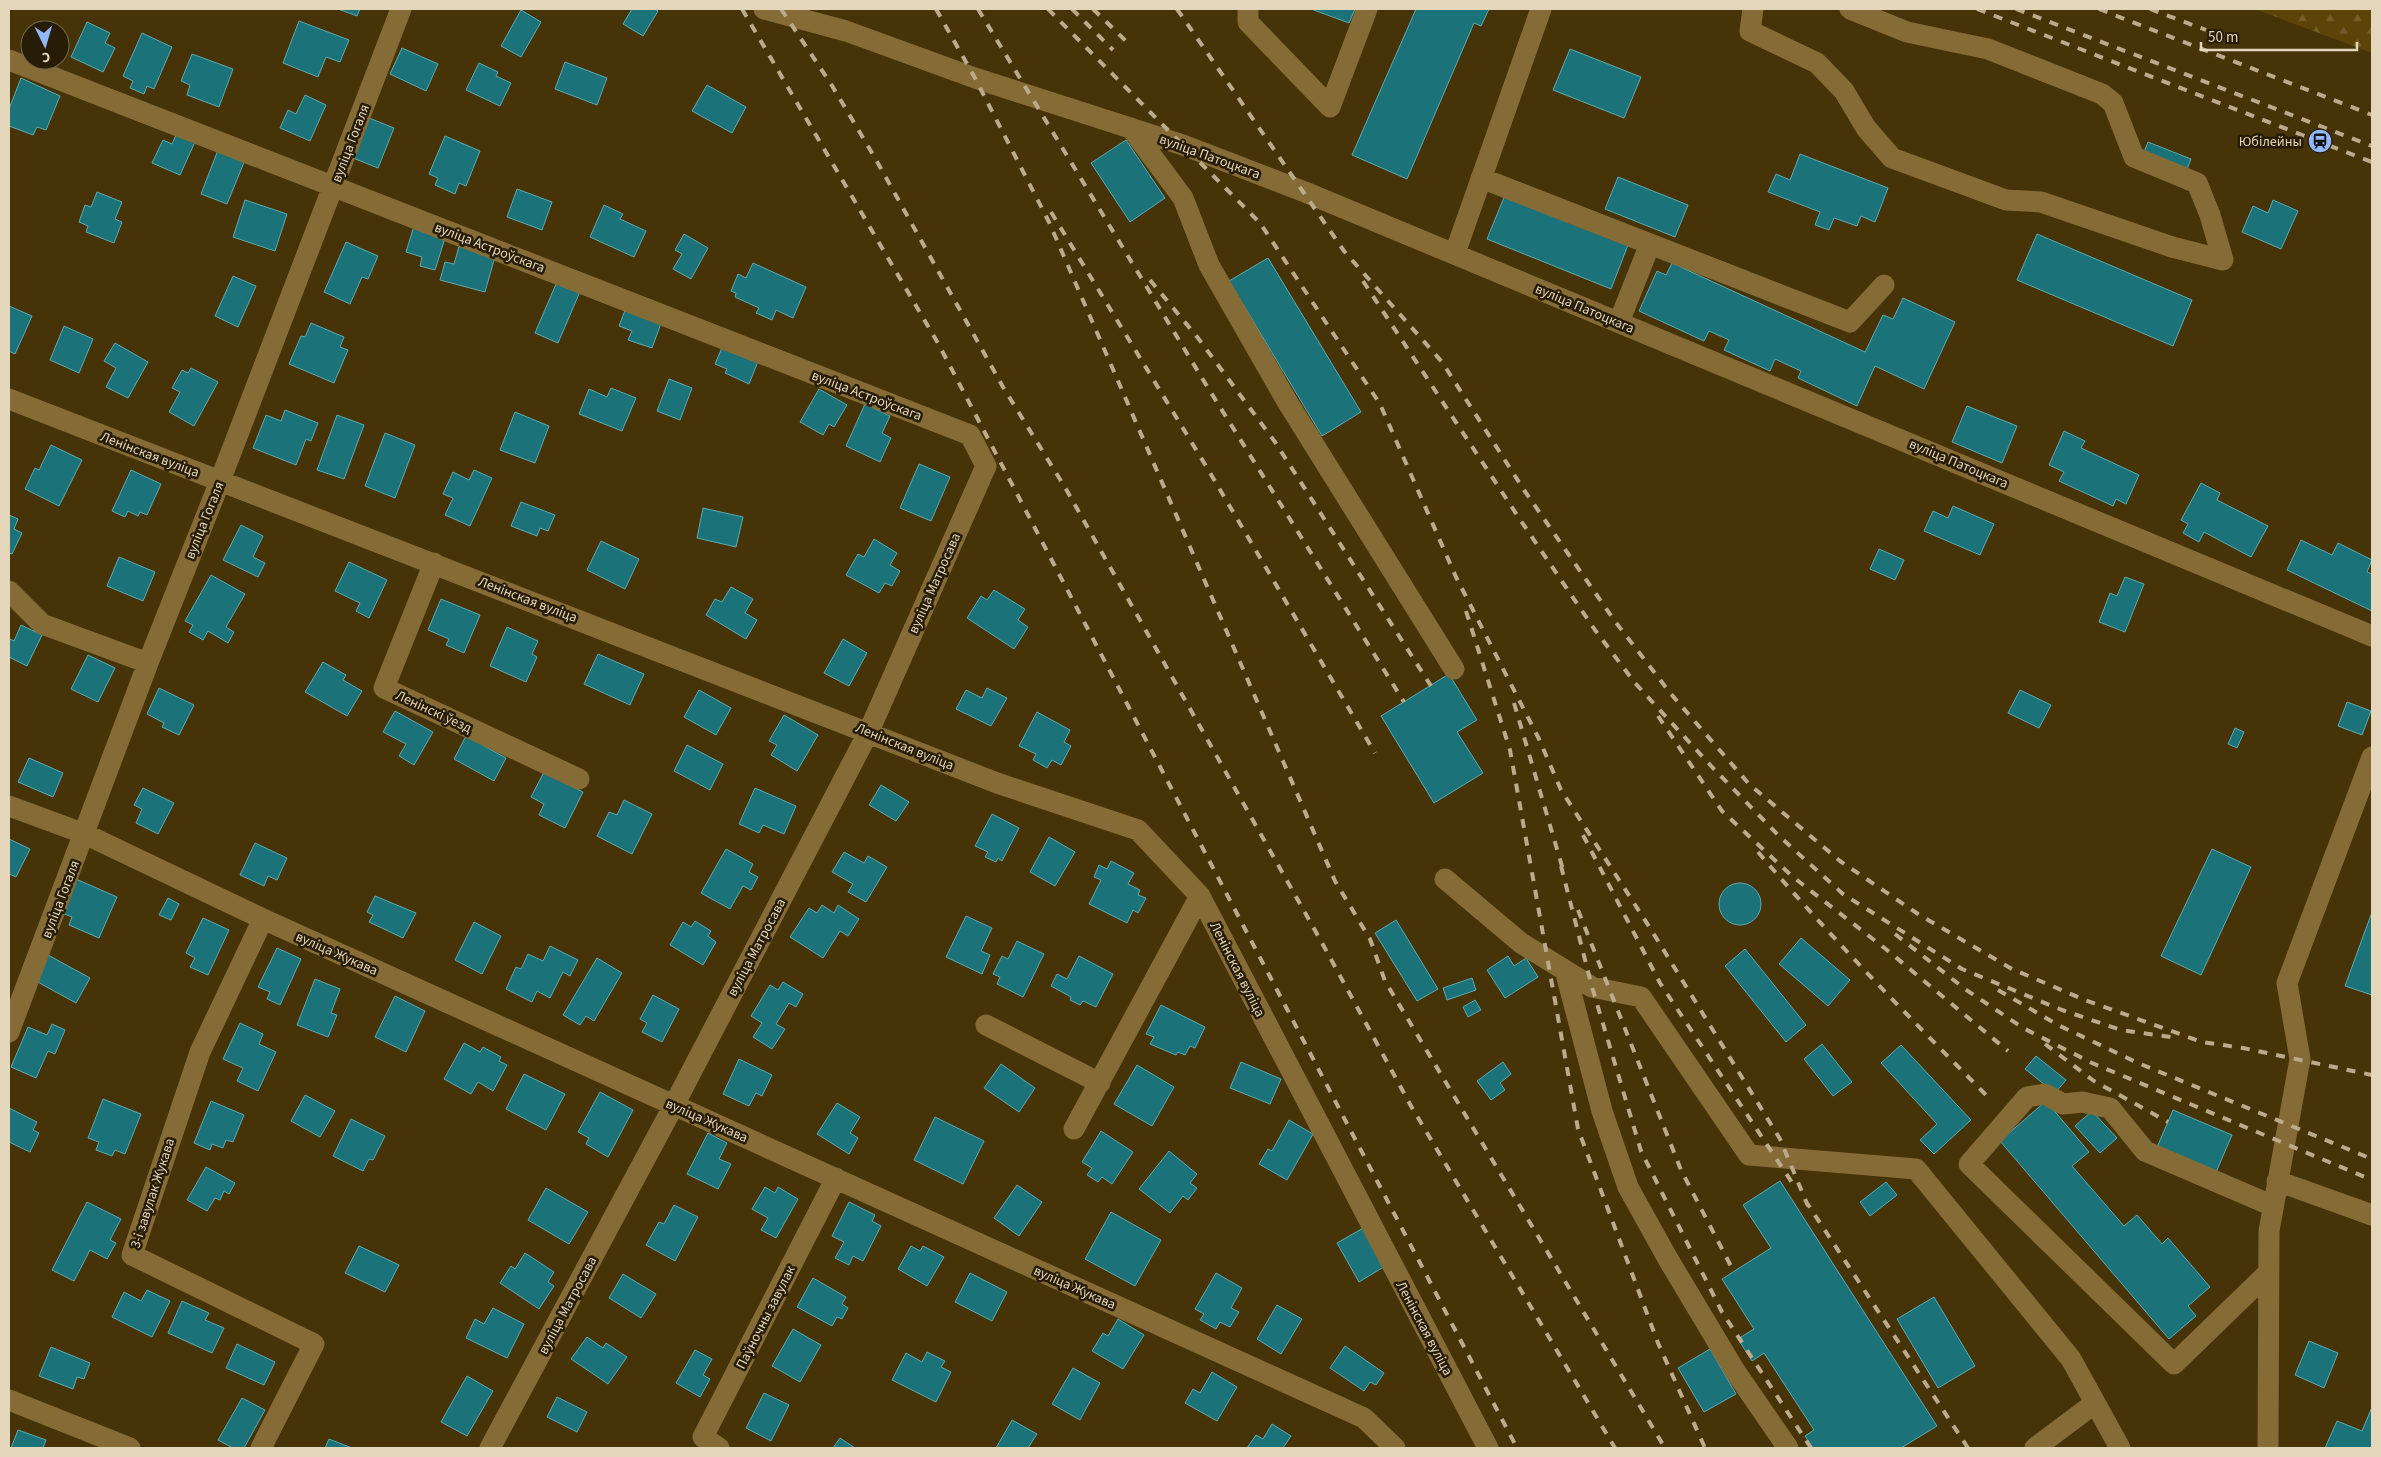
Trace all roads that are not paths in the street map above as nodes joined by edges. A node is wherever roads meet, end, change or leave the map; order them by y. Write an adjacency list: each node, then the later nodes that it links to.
1 (401, 9): 11 (street, вуліца Гогаля)
2 (764, 9): 9 (street, вуліца Патоцкага)
3 (1248, 9): 4 (street)
4 (1367, 9)
5 (1541, 9): 10 (street)
6 (1753, 9): 7 (street)
7 (1850, 9)
8 (9, 60): 11 (street, вуліца Астроўскага)
9 (1131, 128): 13 (street, вуліца Патоцкага); 23 (street)
10 (1481, 178): 12 (street); 13 (street)
11 (334, 186): 17 (street, вуліца Астроўскага); 18 (street, вуліца Гогаля)
12 (1650, 244): 14 (street); 15 (street)
13 (1455, 253): 15 (street, вуліца Патоцкага)
14 (1884, 285)
15 (1619, 322): 21 (street, вуліца Патоцкага)
16 (9, 399): 18 (street, Ленінская вуліца)
17 (970, 435): 24 (street, вуліца Матросава)
18 (220, 481): 19 (street, Ленінская вуліца); 22 (street, вуліца Гогаля)
19 (434, 563): 24 (street, Ленінская вуліца); 26 (street, Ленінскі ўезд)
20 (9, 591): 22 (street)
21 (2372, 636)
22 (148, 662): 29 (street, вуліца Гогаля)
23 (1454, 670)
24 (869, 731): 31 (street, Ленінская вуліца); 37 (street, вуліца Матросава)
25 (2372, 757): 28 (street)
26 (579, 778)
27 (9, 806): 29 (street, вуліца Жукава)
28 (2363, 807): 40 (street)
29 (85, 834): 32 (street, вуліца Жукава); 35 (street, вуліца Гогаля)
30 (1445, 879): 33 (street)
31 (1200, 896): 36 (street); 52 (street, Ленінская вуліца)
32 (263, 919): 37 (street, вуліца Жукава); 48 (street, 3-і завулак Жукава)
33 (1566, 970): 45 (street); 53 (street)
34 (986, 1025): 36 (street)
35 (9, 1032)
36 (1100, 1083): 38 (street)
37 (674, 1105): 39 (street, вуліца Жукава); 49 (street, вуліца Матросава)
38 (1074, 1129)
39 (836, 1178): 50 (street, Паўночны завулак); 51 (street, вуліца Жукава)
40 (2277, 1181): 41 (street); 42 (street)
41 (2273, 1206): 43 (street); 43 (street)
42 (2372, 1215)
43 (2269, 1272): 56 (street)
44 (9, 1400): 46 (street)
45 (2095, 1403): 54 (street); 55 (street)
46 (94, 1442): 47 (street)
47 (130, 1448)
48 (261, 1448)
49 (490, 1448)
50 (719, 1448)
51 (1395, 1448)
52 (1488, 1448)
53 (1788, 1448)
54 (2035, 1448)
55 (2120, 1448)
56 (2268, 1448)

